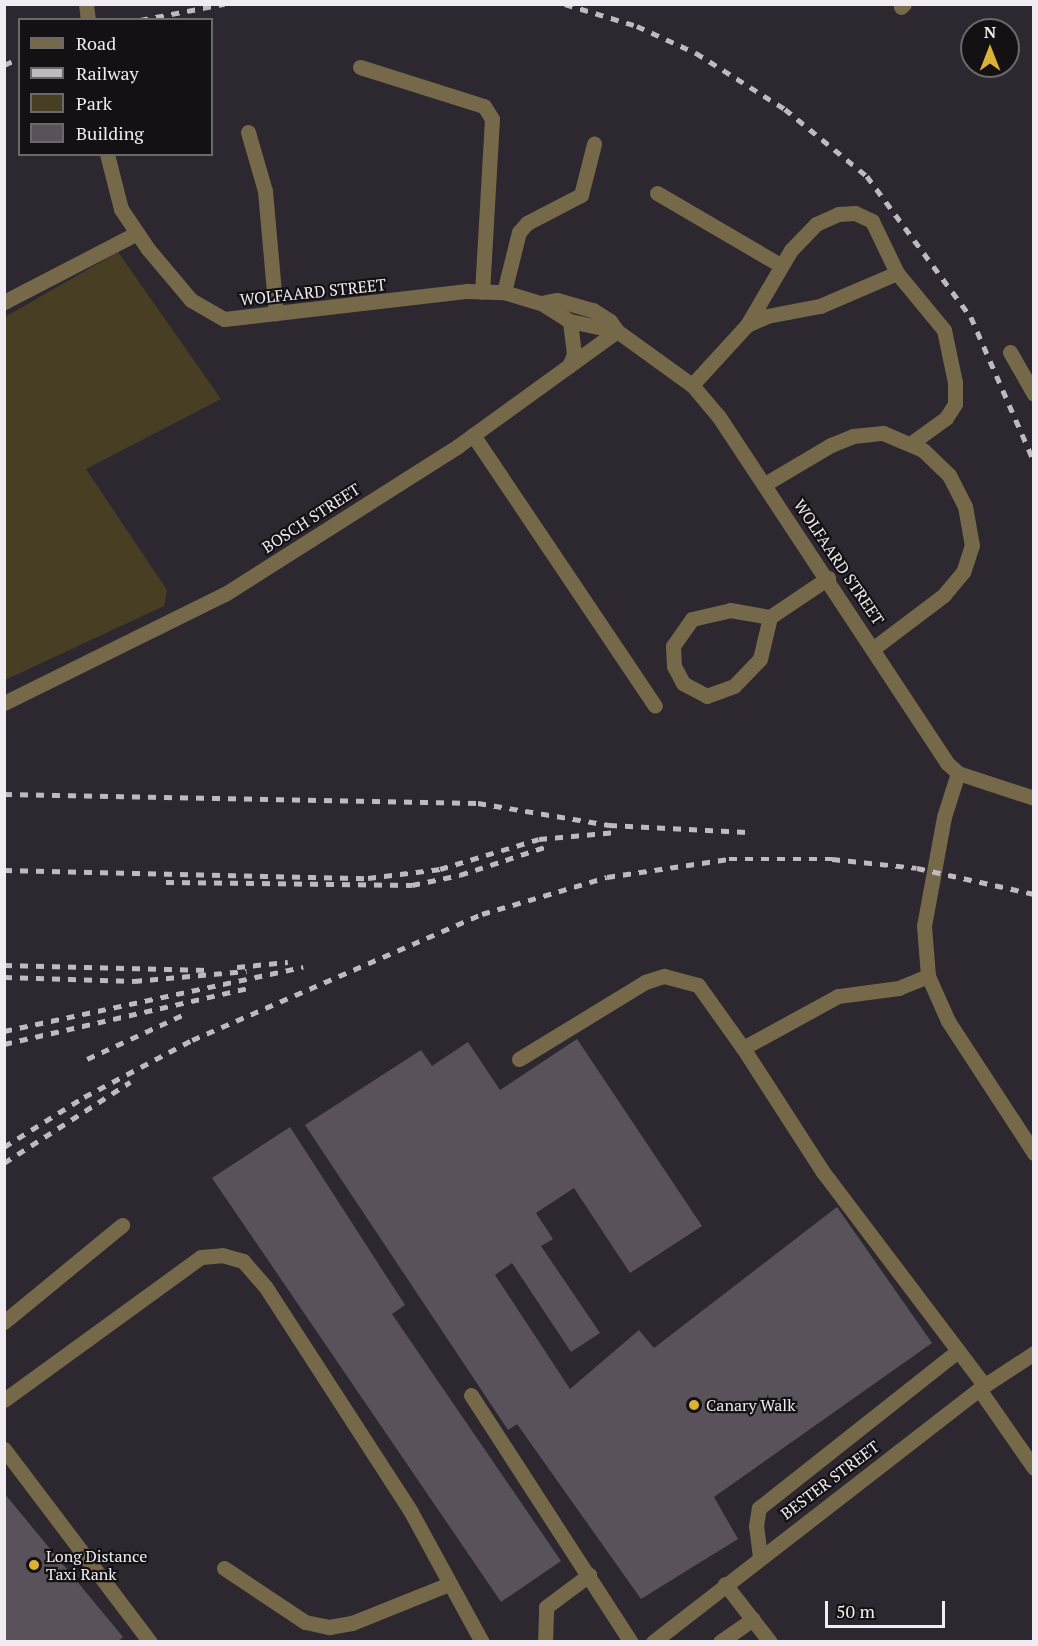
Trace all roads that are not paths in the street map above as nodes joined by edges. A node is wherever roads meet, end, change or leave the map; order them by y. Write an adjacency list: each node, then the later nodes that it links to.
1 (360, 67): 9 (street)
2 (248, 132): 13 (street)
3 (594, 144): 10 (street)
4 (108, 156): 6 (street, WOLFAARD STREET)
5 (657, 193): 7 (street)
6 (137, 233): 11 (street); 13 (street, WOLFAARD STREET)
7 (780, 265): 8 (street); 15 (street)
8 (897, 273): 15 (street); 22 (street)
9 (482, 292): 10 (street, WOLFAARD STREET); 13 (street, WOLFAARD STREET)
10 (504, 292): 12 (street, WOLFAARD STREET)
11 (4, 302)
12 (541, 303): 14 (street, WOLFAARD STREET); 16 (street, WOLFAARD STREET)
13 (276, 314)
14 (570, 321): 16 (street, WOLFAARD STREET); 18 (street)
15 (747, 325): 19 (street)
16 (617, 331): 18 (street, BOSCH STREET); 19 (street, WOLFAARD STREET)
17 (1010, 352): 20 (street)
18 (569, 366): 21 (street, BOSCH STREET)
19 (692, 385): 23 (street, WOLFAARD STREET)
20 (1034, 394)
21 (473, 435): 27 (street, BOSCH STREET); 28 (street)
22 (910, 444): 23 (street); 26 (street)
23 (765, 483): 24 (street, WOLFAARD STREET)
24 (828, 578): 25 (street); 26 (street, WOLFAARD STREET)
25 (770, 617): 25 (street)
26 (874, 648): 29 (street, WOLFAARD STREET)
27 (4, 703)
28 (656, 706)
29 (958, 773): 30 (street, WOLFAARD STREET); 31 (street)
30 (1034, 798)
31 (928, 976): 32 (street); 34 (street)
32 (743, 1048): 33 (street); 37 (street)
33 (519, 1059)
34 (1034, 1153)
35 (122, 1225): 36 (street)
36 (4, 1322)
37 (958, 1351): 39 (street); 44 (street)
38 (1034, 1353): 39 (street, BESTER STREET)
39 (982, 1387): 43 (street); 44 (street, BESTER STREET)
40 (471, 1395): 46 (street)
41 (4, 1400): 47 (street)
42 (4, 1449): 50 (street)
43 (1034, 1468)
44 (760, 1557): 48 (street, BESTER STREET)
45 (224, 1568): 47 (street)
46 (589, 1575): 52 (street); 53 (street)
47 (449, 1584): 51 (street)
48 (725, 1584): 49 (street); 54 (street, BESTER STREET)
49 (753, 1619): 55 (street); 56 (street)
50 (150, 1641)
51 (482, 1641)
52 (545, 1641)
53 (632, 1641)
54 (653, 1641)
55 (720, 1641)
56 (770, 1641)

